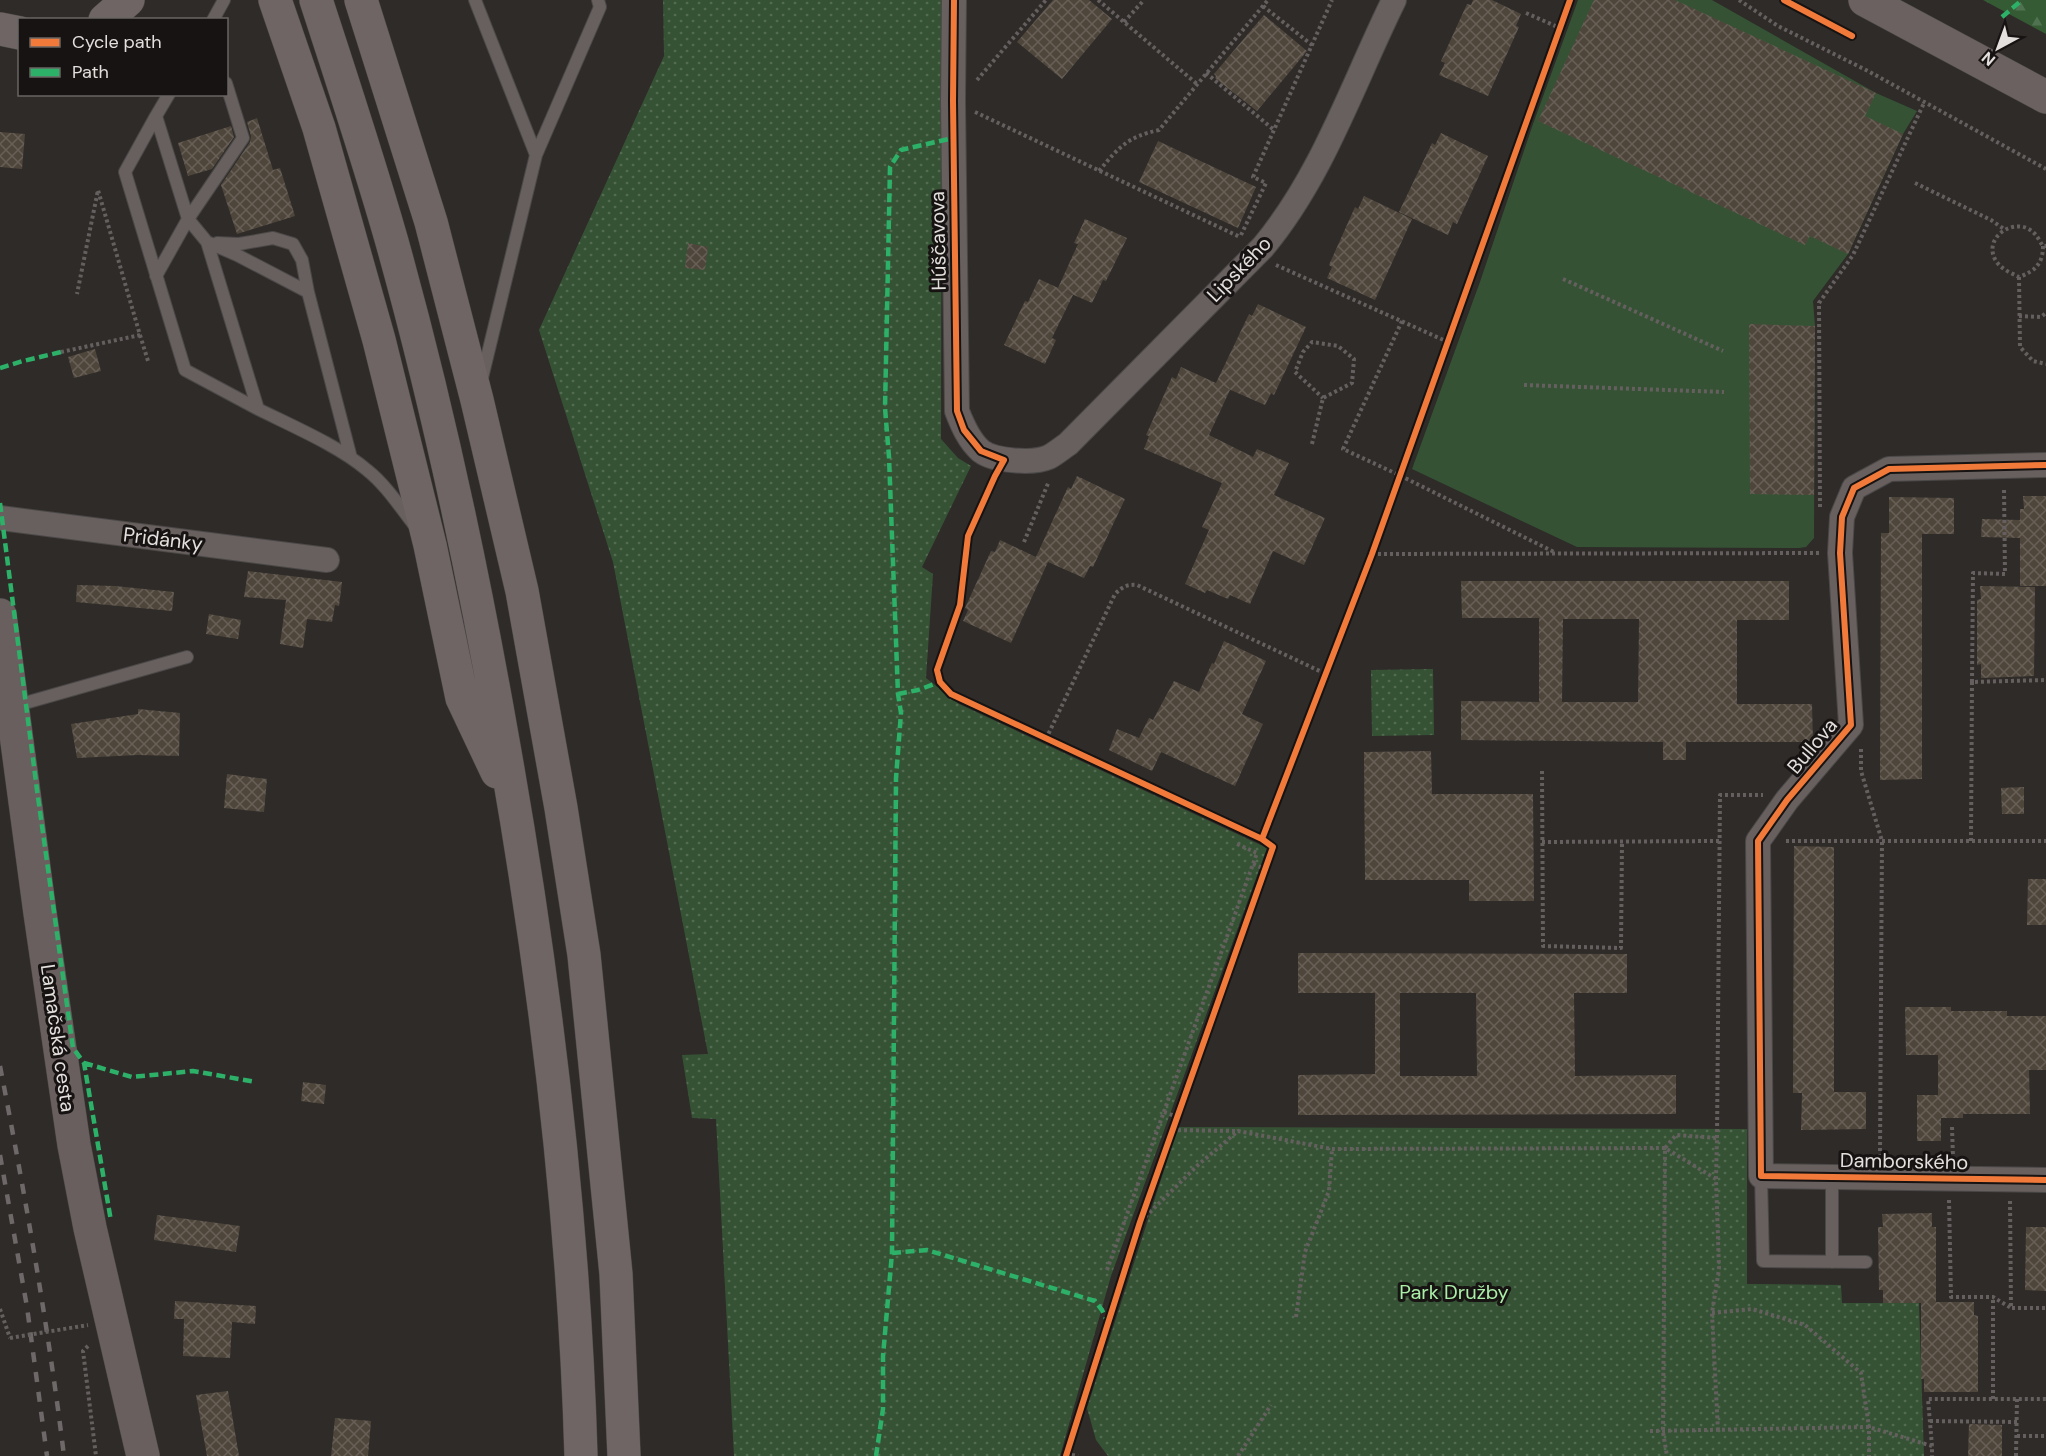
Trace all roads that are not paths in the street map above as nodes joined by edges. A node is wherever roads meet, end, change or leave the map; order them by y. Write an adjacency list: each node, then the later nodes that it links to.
1 (128, 0): 11 (highway)
2 (224, 0): 12 (lane)
3 (275, 0): 32 (highway)
4 (316, 0): 37 (highway)
5 (362, 0): 26 (highway)
6 (476, 0): 21 (lane)
7 (598, 0): 21 (lane)
8 (954, 0): 29 (street, Húščavova)
9 (1394, 0): 29 (street, Lipského)
10 (1865, 0): 19 (street)
11 (107, 18)
12 (214, 18)
13 (0, 29): 14 (highway)
14 (18, 33)
15 (18, 51): 16 (highway)
16 (0, 53)
17 (228, 89): 22 (lane)
18 (168, 96): 20 (lane)
19 (2046, 97)
20 (156, 116): 22 (lane); 24 (lane)
21 (536, 155): 26 (lane)
22 (188, 219): 23 (lane); 24 (lane)
23 (207, 242): 25 (lane); 25 (lane); 27 (lane)
24 (156, 276): 27 (lane)
25 (308, 292): 28 (lane)
26 (477, 400): 45 (highway)
27 (258, 409): 28 (lane)
28 (351, 458): 32 (lane)
29 (1004, 460)
30 (2046, 465): 38 (street, Bullova)
31 (0, 518): 33 (street, Pridánky)
32 (430, 545): 37 (highway)
33 (327, 560)
34 (0, 615): 36 (main road, Lamačská cesta)
35 (187, 657): 36 (lane)
36 (11, 702): 43 (main road, Lamačská cesta)
37 (517, 815): 44 (highway)
38 (1761, 1176): 39 (street, Damborského); 41 (lane)
39 (1832, 1177): 40 (street, Damborského); 41 (lane)
40 (2046, 1179)
41 (1832, 1262): 42 (lane)
42 (1866, 1262)
43 (143, 1456)
44 (581, 1456)
45 (624, 1456)

